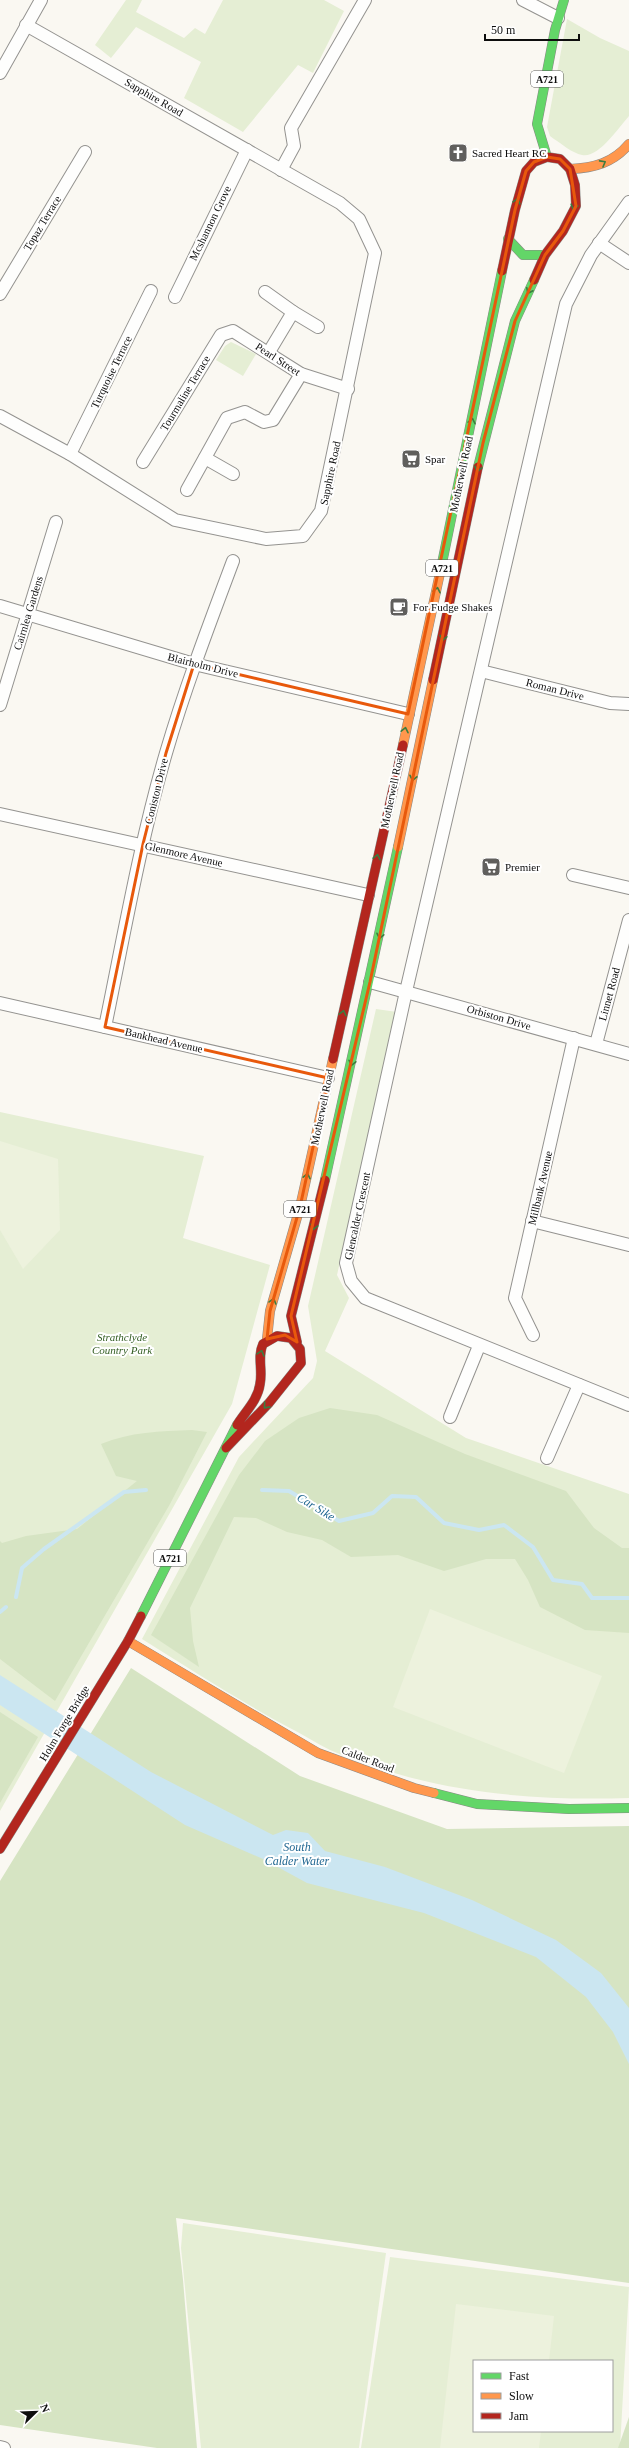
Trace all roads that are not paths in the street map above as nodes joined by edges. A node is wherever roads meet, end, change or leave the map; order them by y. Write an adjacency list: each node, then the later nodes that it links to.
1 (41, 0): 6 (street)
2 (365, 0): 13 (street)
3 (524, 0): 5 (street)
4 (564, 0): 5 (main road, A721)
5 (558, 18): 11 (main road, A721)
6 (26, 25): 7 (street); 9 (street, Sapphire Road)
7 (0, 73)
8 (629, 144): 12 (main road, one-way to 8)
9 (247, 150): 13 (street, Sapphire Road); 22 (street, Mcshannon Grove)
10 (85, 152): 21 (street, Topaz Terrace)
11 (547, 157): 12 (main road); 15 (main road, Motherwell Road / A721, one-way to 11)
12 (570, 168): 17 (main road, Motherwell Road / A721, one-way to 17)
13 (281, 170): 28 (street, Sapphire Road)
14 (629, 202): 16 (street)
15 (508, 239): 17 (main road); 43 (main road, Motherwell Road / A721, one-way to 15)
16 (599, 243): 18 (street); 40 (street)
17 (545, 255): 50 (main road, Motherwell Road / A721, one-way to 50)
18 (629, 263)
19 (151, 291): 30 (street, Turquoise Terrace)
20 (265, 292): 23 (street)
21 (0, 294)
22 (175, 297)
23 (293, 312): 24 (street); 26 (street)
24 (318, 327)
25 (233, 331): 26 (street, Pearl Street); 32 (street, Tourmaline Terrace)
26 (269, 352): 27 (street, Pearl Street)
27 (301, 374): 28 (street, Pearl Street); 31 (street)
28 (348, 389): 30 (street, Sapphire Road)
29 (0, 416): 30 (street, Sapphire Road)
30 (70, 454)
31 (205, 458): 33 (street); 34 (street)
32 (143, 462)
33 (233, 474)
34 (187, 490)
35 (56, 522): 38 (street, Cairnlea Gardens)
36 (233, 561): 39 (street, Coniston Drive)
37 (0, 606): 38 (street, Blairholm Drive)
38 (27, 615): 39 (street, Blairholm Drive); 42 (street, Cairnlea Gardens)
39 (194, 664): 43 (street, Blairholm Drive); 45 (street, Coniston Drive)
40 (481, 671): 41 (street, Roman Drive); 51 (street)
41 (629, 704)
42 (0, 705)
43 (408, 714): 48 (main road, Motherwell Road / A721, one-way to 43)
44 (0, 814): 45 (street, Glenmore Avenue)
45 (143, 844): 48 (street, Glenmore Avenue); 53 (street, Coniston Drive)
46 (573, 875): 47 (street)
47 (629, 888)
48 (368, 895): 57 (main road, Motherwell Road / A721, one-way to 48)
49 (629, 920): 55 (street, Linnet Road)
50 (370, 982): 51 (street, Orbiston Drive); 62 (main road, Motherwell Road / A721, one-way to 62)
51 (406, 991): 54 (street, Orbiston Drive); 63 (street, Glencalder Crescent)
52 (0, 1003): 53 (street, Bankhead Avenue)
53 (105, 1027): 57 (street, Bankhead Avenue)
54 (574, 1038): 55 (street, Orbiston Drive); 58 (street, Millbank Avenue)
55 (596, 1044): 56 (street, Orbiston Drive)
56 (629, 1054)
57 (328, 1078): 61 (main road, Motherwell Road / A721, one-way to 57)
58 (532, 1221): 59 (street); 60 (street, Millbank Avenue)
59 (629, 1245)
60 (533, 1335)
61 (267, 1339): 62 (main road); 64 (main road, A721, one-way to 61)
62 (296, 1342): 66 (main road, A721)
63 (479, 1346): 68 (street, Glencalder Crescent); 70 (street)
64 (261, 1368): 65 (main road); 71 (main road, A721)
65 (268, 1374)
66 (290, 1376): 67 (main road); 71 (main road, A721, one-way to 71)
67 (279, 1377)
68 (579, 1385): 69 (street, Glencalder Crescent); 72 (street)
69 (629, 1405)
70 (450, 1417)
71 (226, 1448): 73 (main road, A721)
72 (547, 1458)
73 (128, 1641): 74 (main road, Calder Road); 75 (main road, Holm Forge Bridge / A721)
74 (629, 1808)
75 (0, 1849)
76 (0, 2447): 77 (street)
77 (4, 2448)

